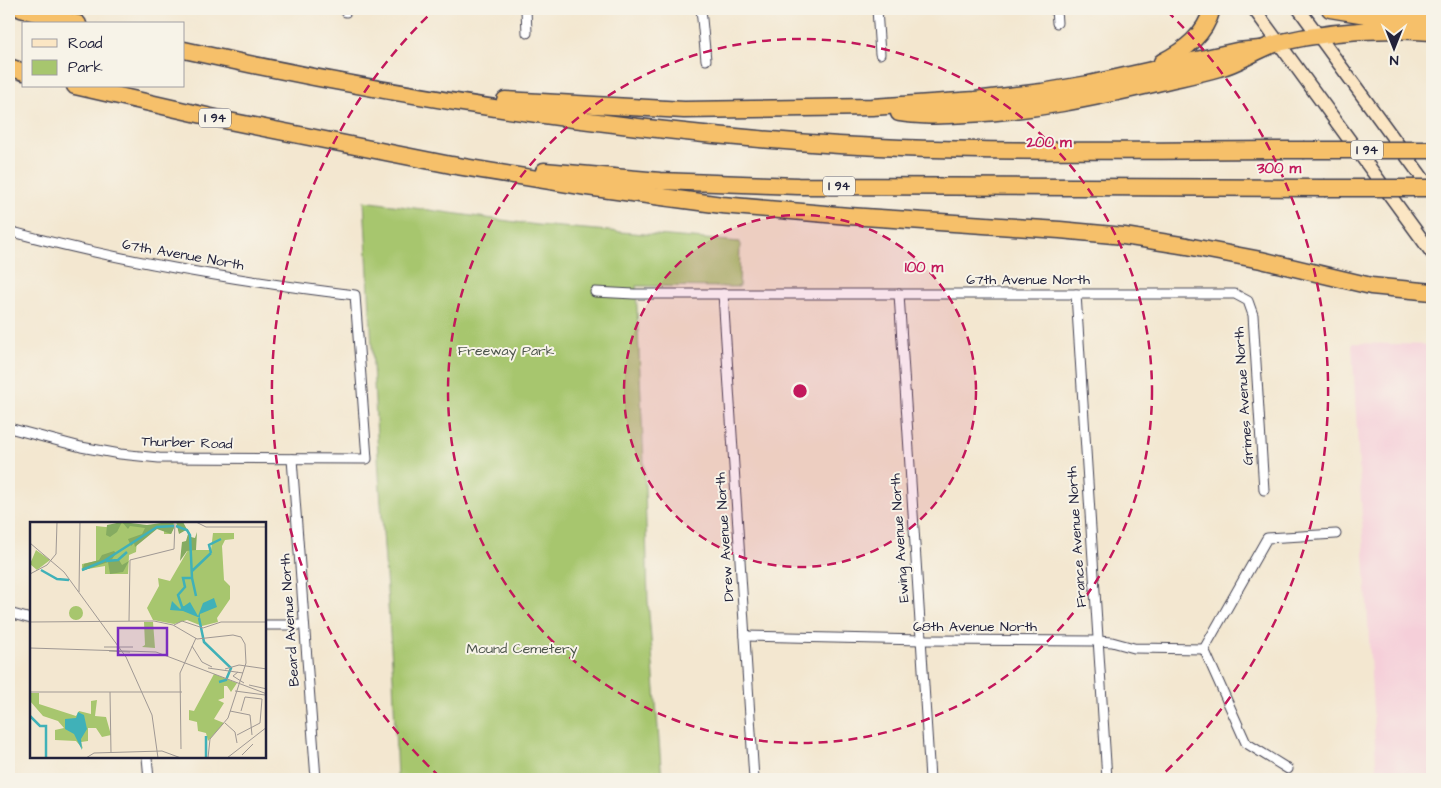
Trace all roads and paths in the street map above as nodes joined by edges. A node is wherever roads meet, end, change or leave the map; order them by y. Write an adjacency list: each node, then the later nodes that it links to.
1 (21, 9): 10 (highway)
2 (526, 9): 14 (street)
3 (701, 9): 20 (street)
4 (877, 9): 19 (street)
5 (1056, 9): 11 (street)
6 (1212, 9): 23 (highway)
7 (1254, 9): 16 (main road)
8 (1299, 9): 15 (main road)
9 (1330, 9): 12 (highway)
10 (70, 22)
11 (1057, 23)
12 (1432, 23)
13 (1432, 32): 15 (highway)
14 (527, 33)
15 (1318, 36): 16 (highway); 29 (main road)
16 (1278, 43): 17 (highway); 31 (main road)
17 (1260, 49): 23 (highway); 26 (highway)
18 (185, 50): 25 (highway, I 94)
19 (880, 54)
20 (706, 60)
21 (9, 67): 22 (highway)
22 (22, 71)
23 (1142, 72): 26 (highway)
24 (85, 88): 27 (highway, I 94)
25 (396, 91): 26 (highway); 28 (highway, I 94, bridge)
26 (872, 107)
27 (356, 146): 29 (highway, I 94, bridge); 33 (highway)
28 (1432, 150)
29 (1432, 189)
30 (9, 230): 40 (street, 67th Avenue North)
31 (1432, 253)
32 (595, 292): 34 (street, 67th Avenue North)
33 (1432, 292)
34 (723, 294): 35 (street, 67th Avenue North); 47 (street, Drew Avenue North)
35 (899, 294): 36 (street, 67th Avenue North); 48 (street, Ewing Avenue North)
36 (1076, 294): 37 (street, 67th Avenue North); 49 (street, France Avenue North)
37 (1248, 301): 41 (street, Grimes Avenue North)
38 (9, 428): 39 (street, Thurber Road)
39 (292, 459): 40 (street, Thurber Road); 46 (street, Beard Avenue North)
40 (367, 459)
41 (1264, 490)
42 (1336, 534): 50 (street)
43 (9, 613): 44 (street)
44 (30, 619)
45 (266, 625): 46 (street)
46 (304, 625): 54 (street, Beard Avenue North)
47 (745, 636): 48 (street, 68th Avenue North); 55 (street, Drew Avenue North)
48 (922, 640): 49 (street, 68th Avenue North); 56 (street, Ewing Avenue North)
49 (1098, 641): 50 (street, 68th Avenue North); 57 (street, France Avenue North)
50 (1204, 649): 52 (street)
51 (147, 758): 53 (street)
52 (1288, 769)
53 (149, 779)
54 (316, 779)
55 (754, 779)
56 (930, 779)
57 (1107, 779)

